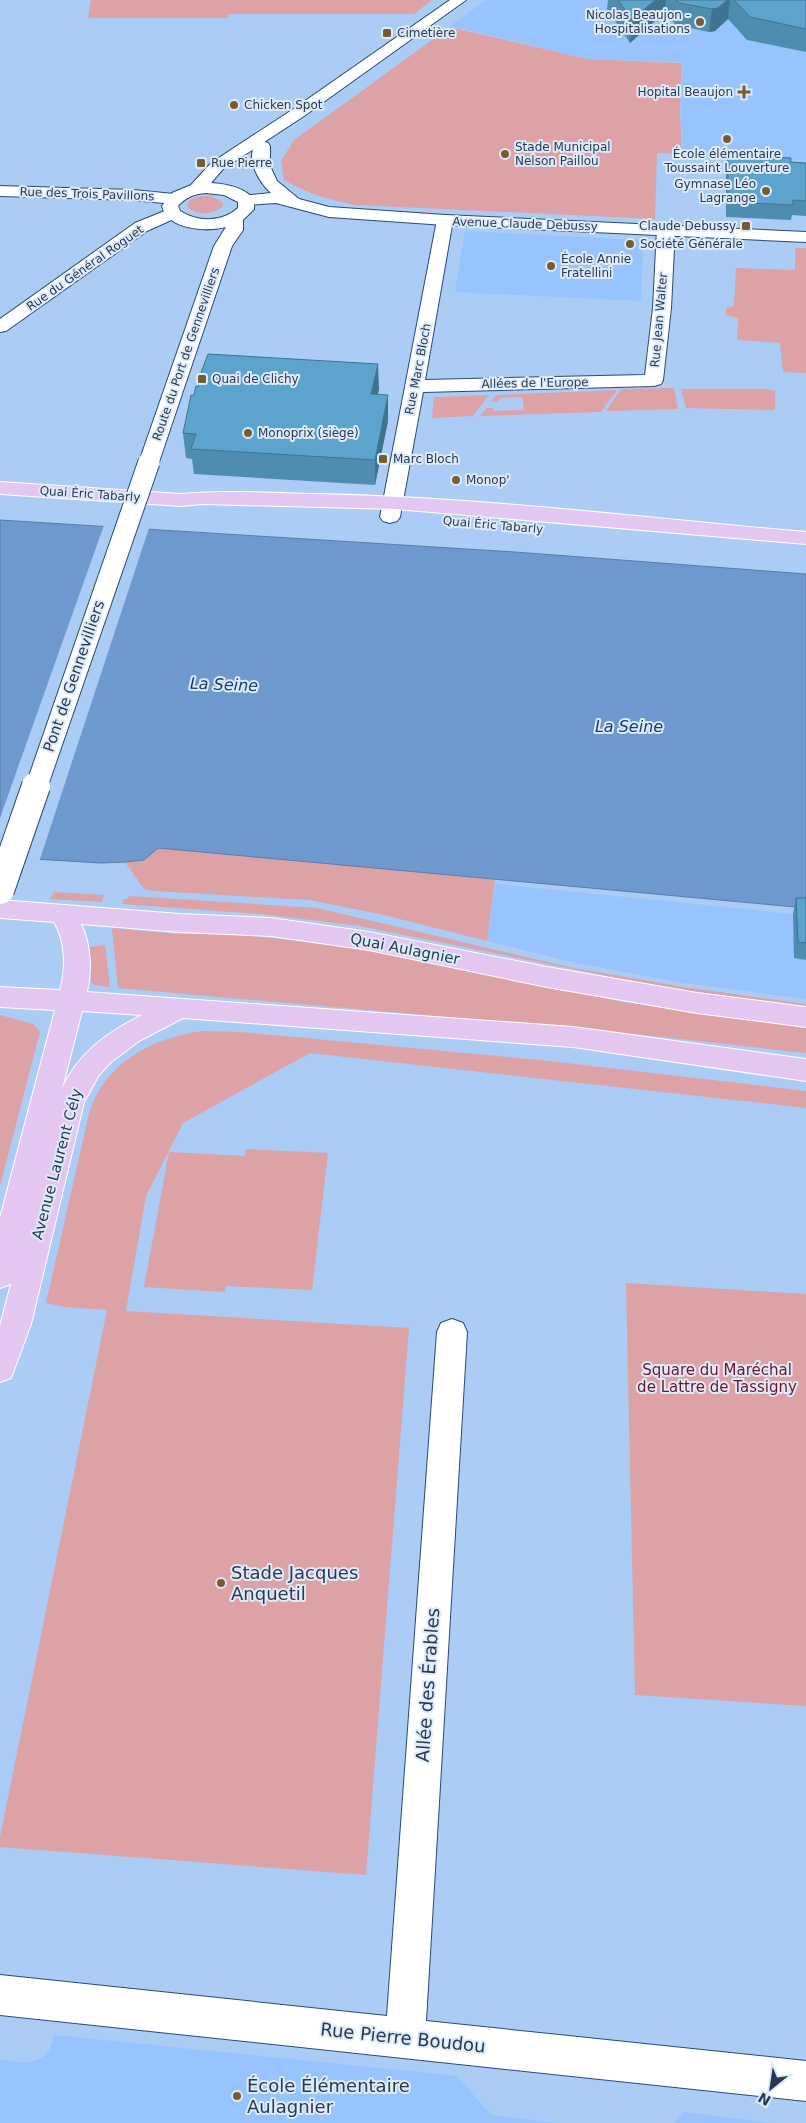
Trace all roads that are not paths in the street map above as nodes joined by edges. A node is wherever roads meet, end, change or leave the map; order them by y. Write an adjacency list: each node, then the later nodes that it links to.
1 (459, 0): 2 (street)
2 (298, 113): 3 (street); 4 (street)
3 (262, 146): 5 (street); 8 (street)
4 (197, 189): 5 (street); 9 (street, Rue du Général Roguet)
5 (227, 190): 7 (street)
6 (0, 191): 9 (street, Rue des Trois Pavillons)
7 (246, 200): 8 (street, Avenue Claude Debussy); 10 (street, Route du Port de Gennevilliers)
8 (293, 202): 11 (street, Avenue Claude Debussy)
9 (173, 206): 12 (street); 16 (street, Rue du Général Roguet)
10 (235, 218): 12 (street); 15 (street, Route du Port de Gennevilliers)
11 (445, 220): 13 (street, Avenue Claude Debussy); 18 (street, Rue Marc Bloch)
12 (210, 224): 15 (street)
13 (666, 229): 14 (street, Avenue Claude Debussy); 17 (street, Rue Jean Walter)
14 (806, 237)
15 (223, 246): 19 (street, Route du Port de Gennevilliers)
16 (0, 327)
17 (654, 380): 18 (street, Allées de l'Europe)
18 (415, 386): 21 (street, Rue Marc Bloch)
19 (149, 462): 24 (street, Pont de Gennevilliers, bridge)
20 (0, 488): 21 (main road, Quai Éric Tabarly)
21 (392, 510): 22 (main road, Quai Éric Tabarly); 23 (main road, Quai Éric Tabarly)
22 (806, 538)
23 (806, 550)
24 (0, 890)
25 (0, 909): 26 (main road, Quai Aulagnier)
26 (62, 914): 28 (main road, Avenue Laurent Cély); 30 (main road, Quai Aulagnier)
27 (0, 997): 28 (main road)
28 (72, 1001): 29 (main road); 32 (main road, Avenue Laurent Cély)
29 (180, 1008): 31 (main road); 34 (main road, Avenue Laurent Cély)
30 (806, 1017)
31 (806, 1070)
32 (0, 1275)
33 (452, 1332): 36 (street, Allée des Érables)
34 (0, 1368)
35 (0, 1995): 36 (street, Rue Pierre Boudou)
36 (406, 2038): 37 (street, Rue Pierre Boudou)
37 (806, 2081)

